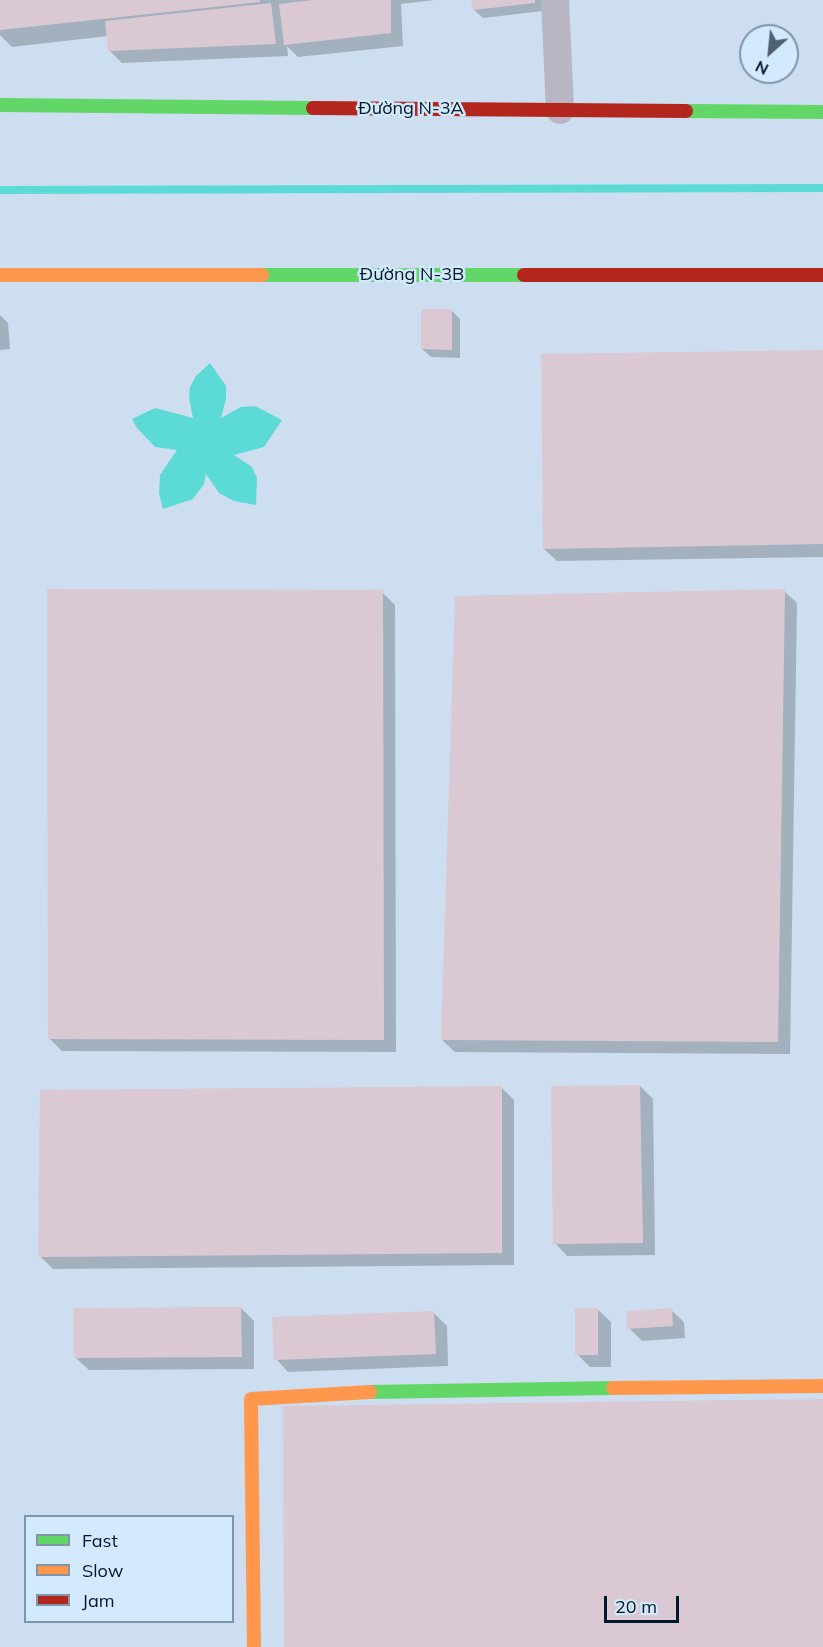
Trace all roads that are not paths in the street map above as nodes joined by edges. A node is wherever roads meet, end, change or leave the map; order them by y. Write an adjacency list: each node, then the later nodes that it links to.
1 (555, 0): 3 (street)
2 (0, 105): 3 (street, Đường N-3A)
3 (560, 110): 4 (street, Đường N-3A)
4 (823, 112)
5 (0, 275): 6 (street, Đường N-3B)
6 (823, 275)
7 (823, 1386): 8 (street)
8 (254, 1647)

